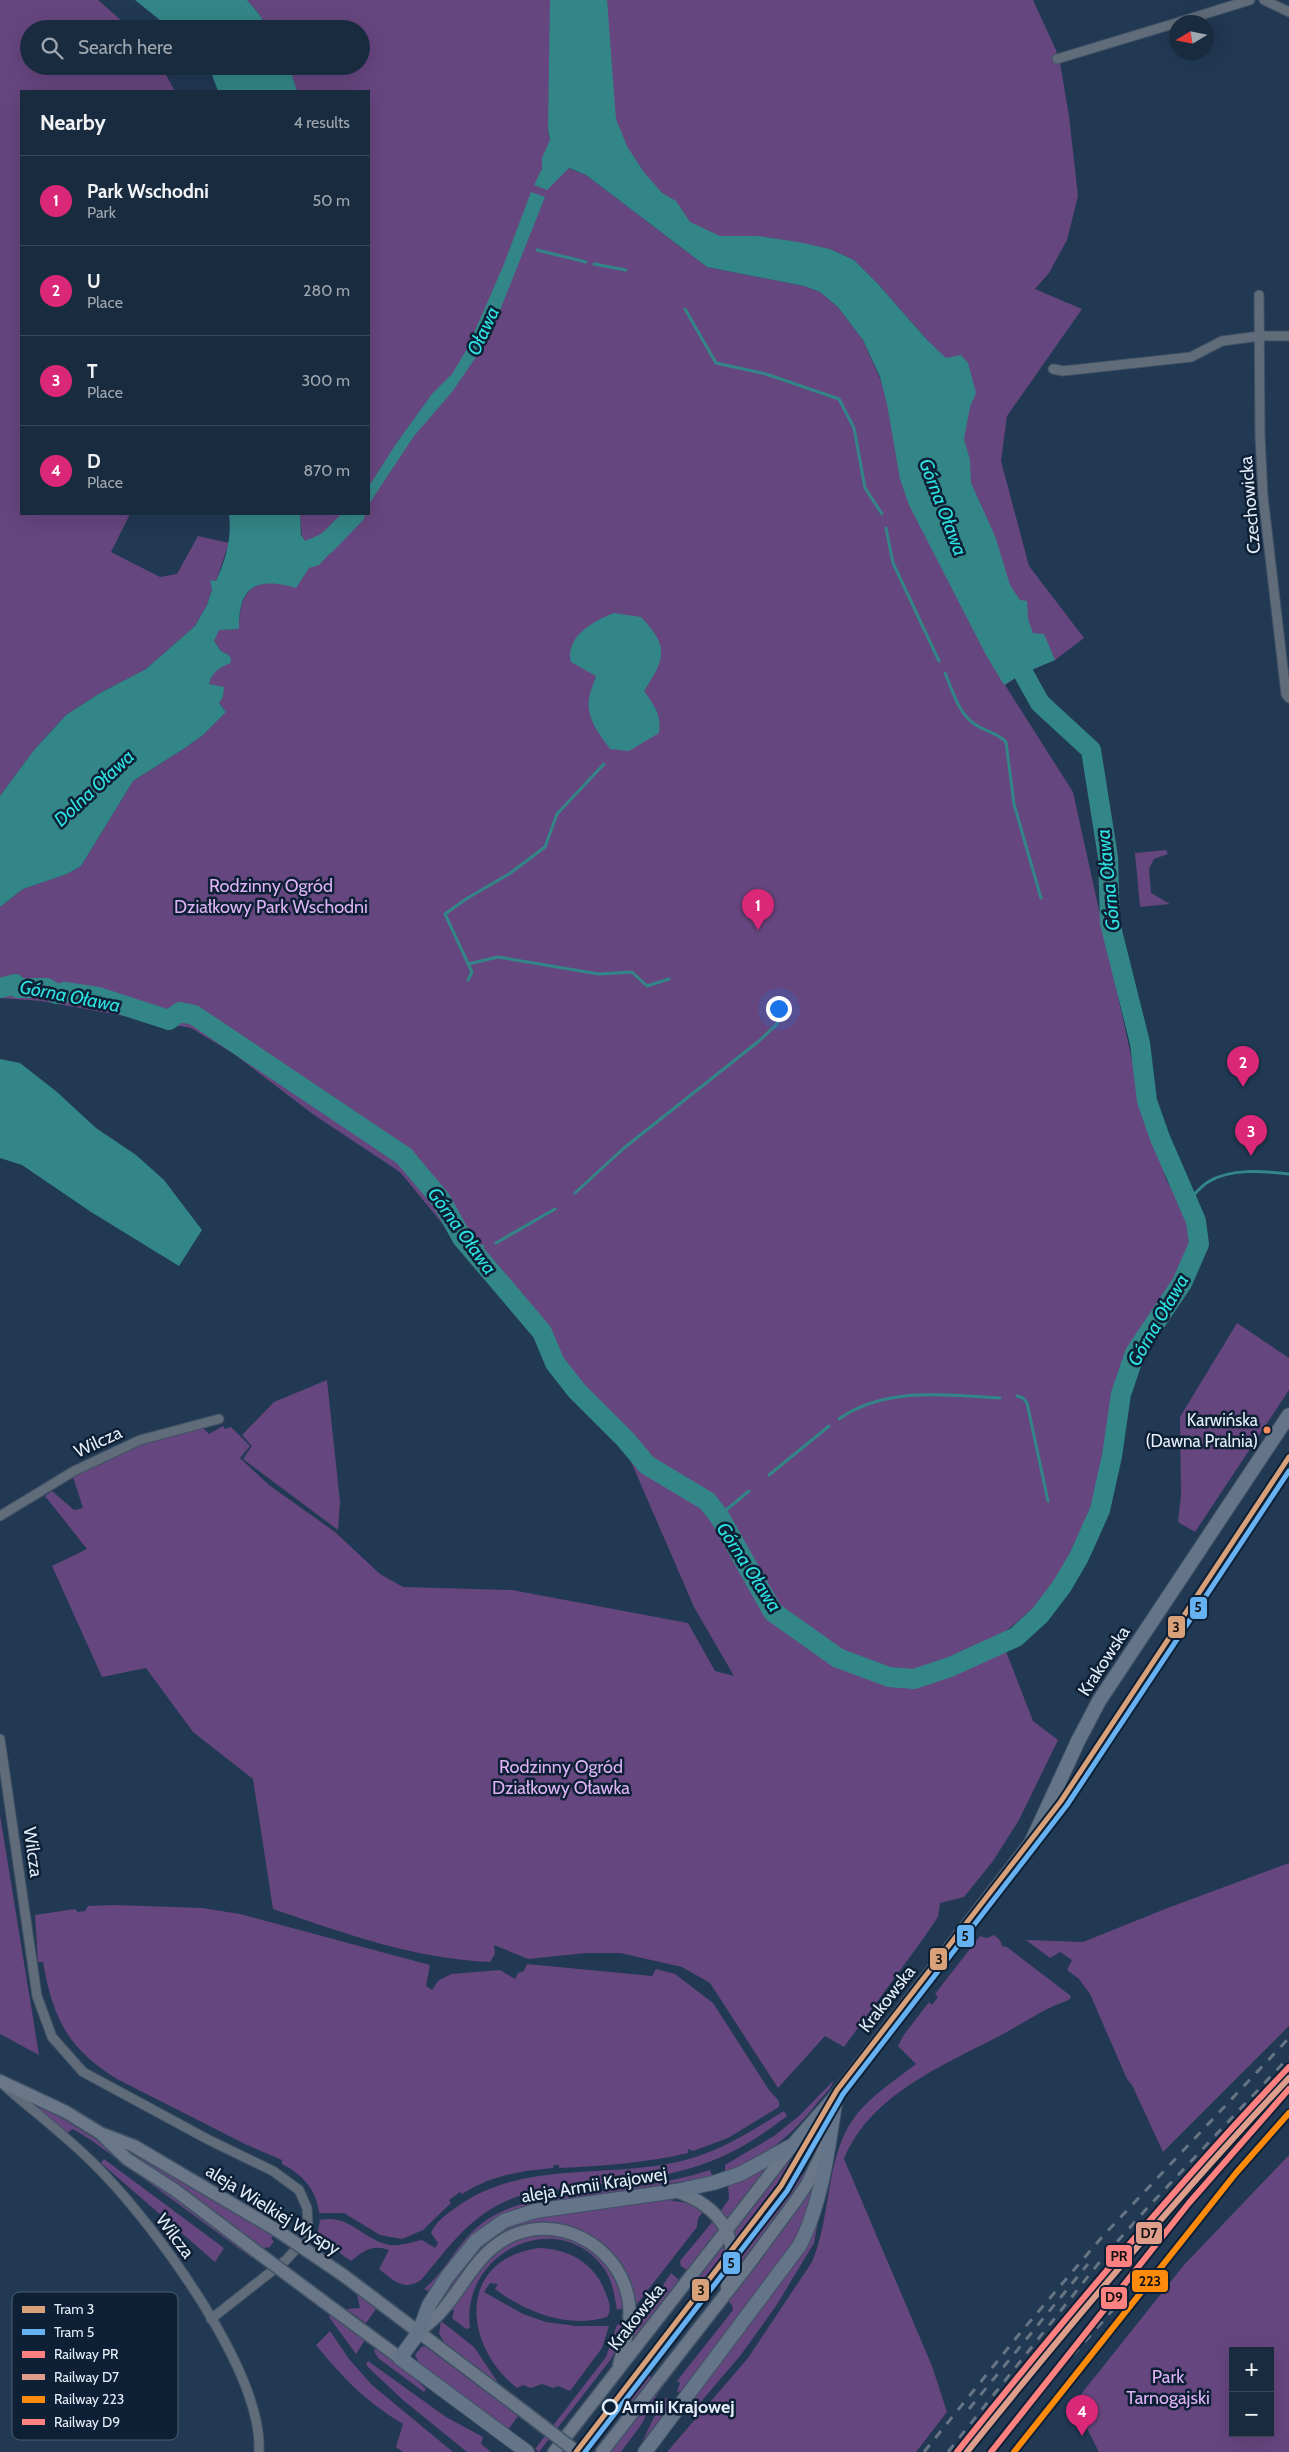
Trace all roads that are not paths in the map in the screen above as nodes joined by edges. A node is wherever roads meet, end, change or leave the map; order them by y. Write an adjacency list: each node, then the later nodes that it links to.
1 (1250, 0): 4 (street)
2 (1264, 0): 3 (street)
3 (1289, 12)
4 (1203, 15)
5 (1169, 26): 6 (street)
6 (1057, 59)
7 (1259, 295): 8 (street, Czechowicka)
8 (1260, 336): 9 (street); 10 (street); 11 (street, Czechowicka)
9 (1289, 336)
10 (1053, 369)
11 (1289, 698)
12 (1289, 1415): 17 (main road, Krakowska)
13 (219, 1419): 14 (street, Wilcza)
14 (0, 1516)
15 (0, 1739): 24 (street, Wilcza)
16 (0, 2081): 18 (main road, aleja Wielkiej Wyspy); 24 (street, Wilcza)
17 (836, 2096): 19 (main road); 20 (main road, Krakowska)
18 (100, 2133): 25 (main road, aleja Wielkiej Wyspy, bridge); 26 (main road, aleja Wielkiej Wyspy, bridge)
19 (830, 2136): 23 (main road); 33 (main road)
20 (793, 2145): 21 (main road, aleja Armii Krajowej); 22 (main road, Krakowska)
21 (676, 2191): 22 (main road); 25 (main road, aleja Armii Krajowej)
22 (726, 2231): 23 (main road); 27 (main road, Krakowska)
23 (726, 2292): 32 (main road)
24 (211, 2319): 28 (street, Wilcza)
25 (419, 2332): 26 (main road, aleja Armii Krajowej); 27 (main road); 31 (main road, bridge)
26 (400, 2358): 29 (main road)
27 (618, 2369): 30 (main road, Krakowska)
28 (259, 2452)
29 (527, 2452)
30 (554, 2452)
31 (577, 2452)
32 (602, 2452)
33 (645, 2452)

